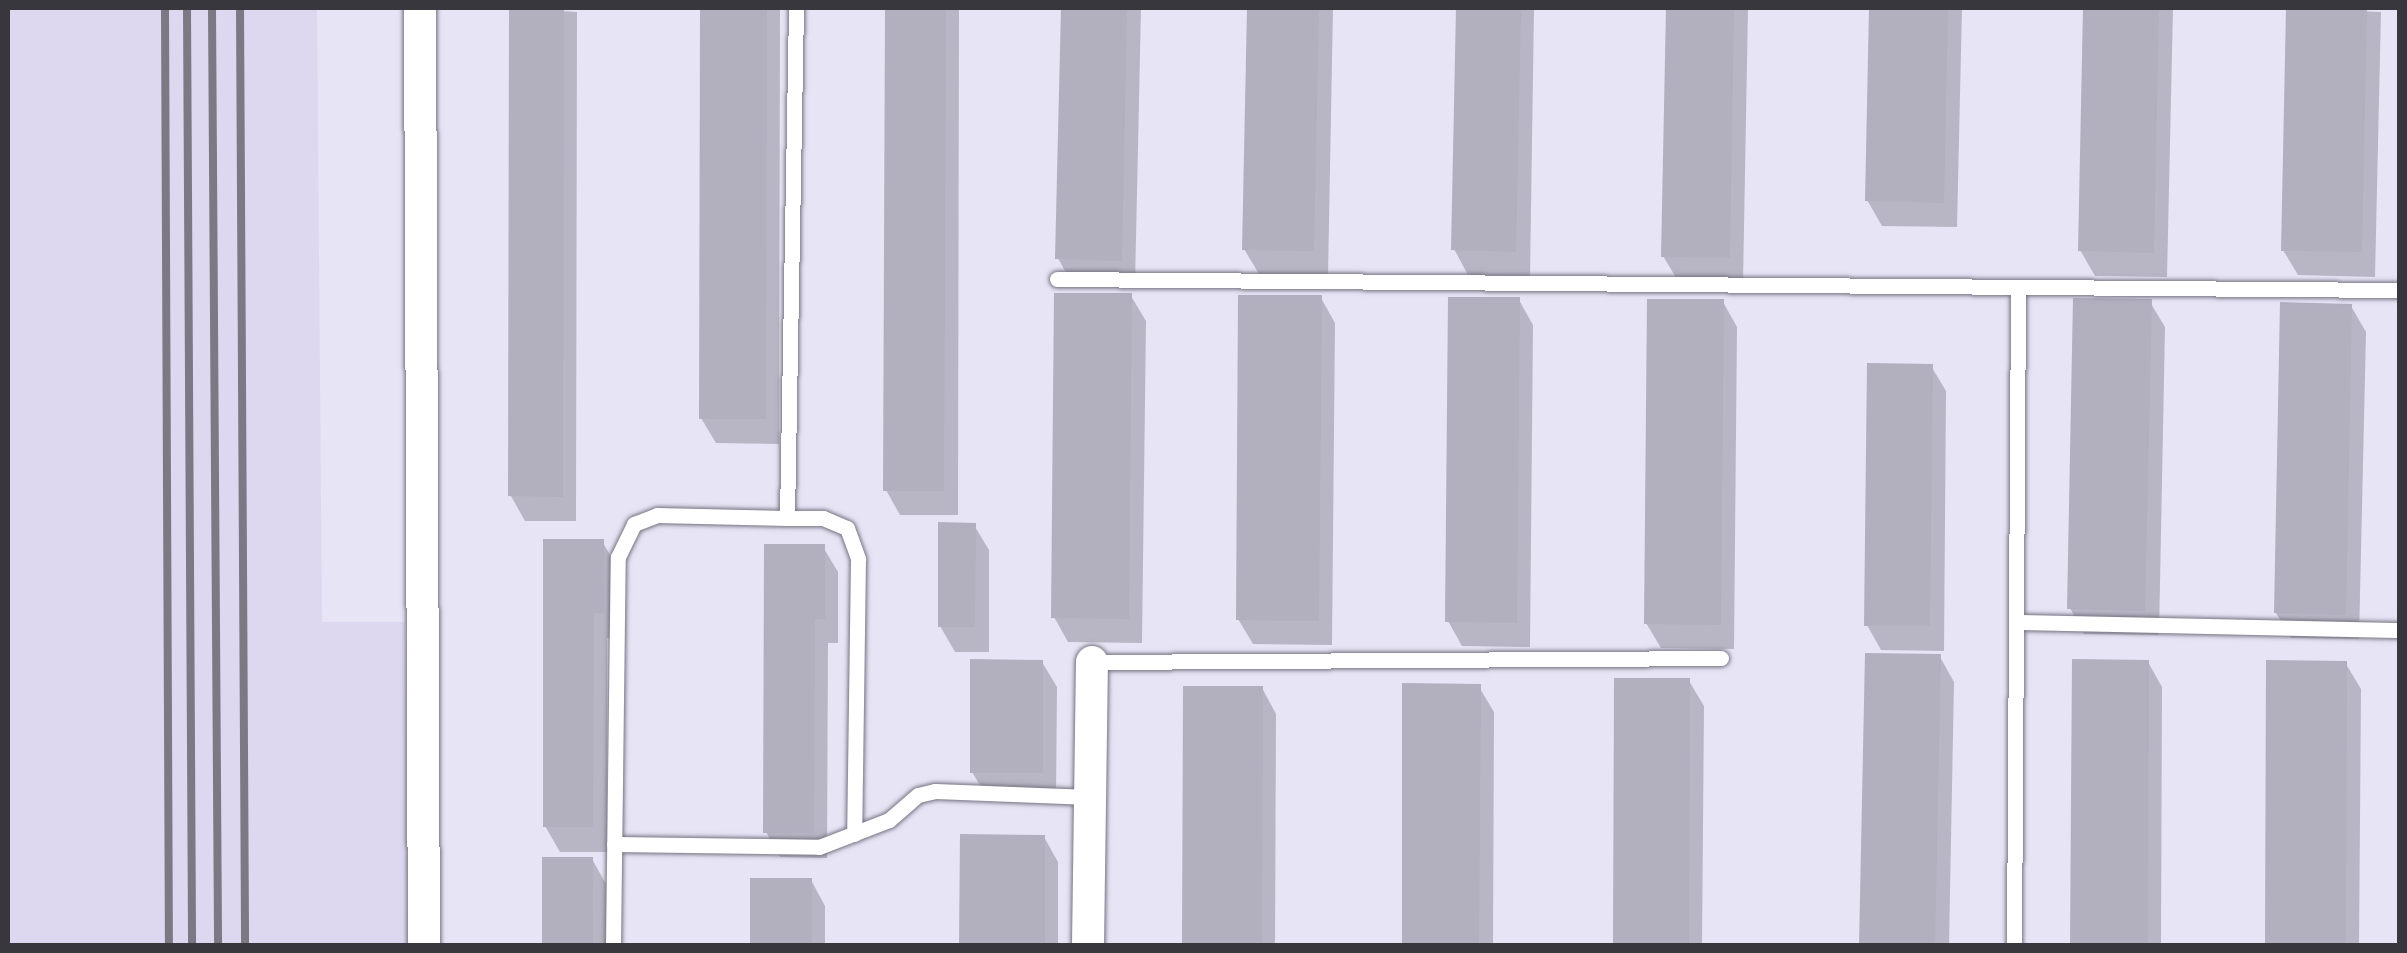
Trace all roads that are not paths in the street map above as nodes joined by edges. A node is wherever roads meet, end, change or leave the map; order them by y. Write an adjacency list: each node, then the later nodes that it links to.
1 (420, 8): 14 (street)
2 (796, 8): 6 (lane)
3 (1057, 279): 4 (lane)
4 (2018, 286): 5 (lane); 7 (lane)
5 (2400, 290)
6 (788, 518): 12 (lane); 13 (lane)
7 (2016, 622): 8 (lane); 17 (lane)
8 (2400, 630)
9 (1721, 658): 10 (lane)
10 (1092, 662): 11 (street)
11 (1090, 797): 12 (lane); 16 (street)
12 (854, 834): 13 (lane)
13 (614, 844): 15 (lane)
14 (424, 946)
15 (613, 946)
16 (1088, 946)
17 (2014, 946)

